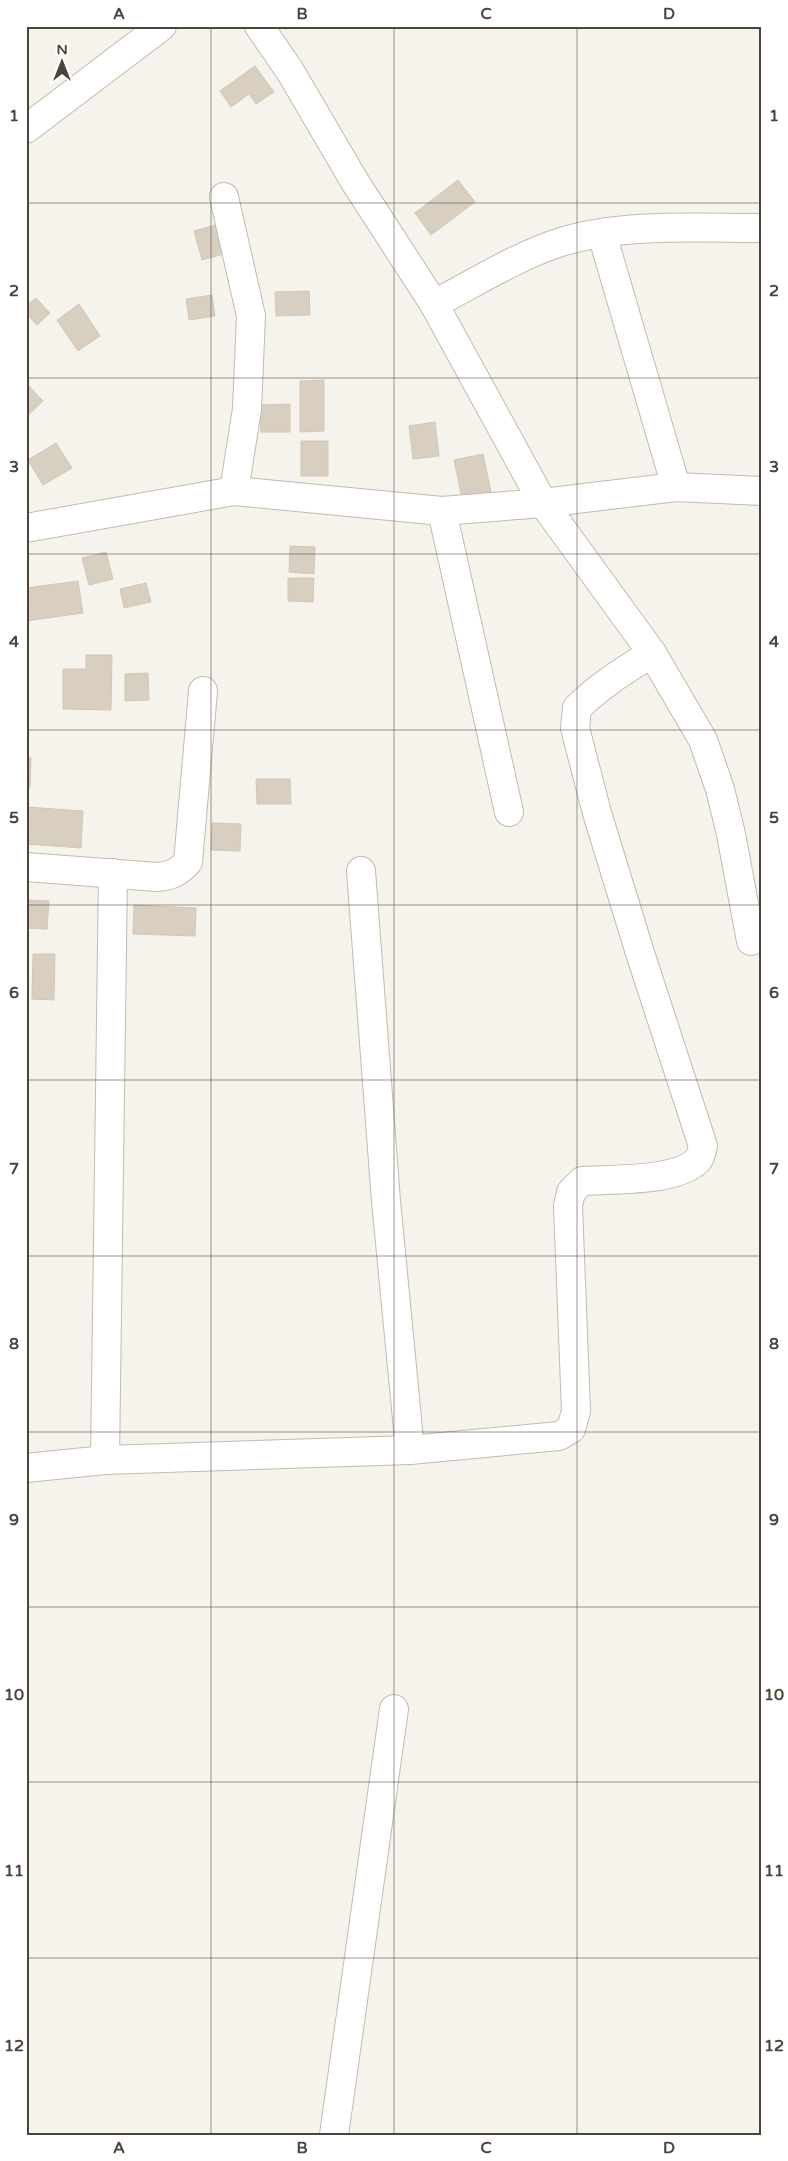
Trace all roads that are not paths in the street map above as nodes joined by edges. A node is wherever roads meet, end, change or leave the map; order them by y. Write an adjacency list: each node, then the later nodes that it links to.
1 (162, 26): 3 (street)
2 (260, 26): 7 (street)
3 (26, 129)
4 (224, 197): 9 (street)
5 (762, 228): 6 (street)
6 (602, 234): 7 (street); 8 (street)
7 (434, 304): 11 (street)
8 (676, 487): 10 (street); 11 (street)
9 (234, 491): 12 (street); 13 (street)
10 (762, 491)
11 (543, 502): 12 (street); 14 (street)
12 (442, 511): 16 (street)
13 (26, 528)
14 (652, 653): 20 (street); 21 (street)
15 (203, 691): 19 (street)
16 (508, 812)
17 (26, 867): 19 (street)
18 (361, 871): 21 (street)
19 (112, 873): 22 (street)
20 (751, 941)
21 (410, 1450): 22 (street)
22 (105, 1460): 23 (street)
23 (26, 1468)
24 (394, 1709): 25 (street)
25 (334, 2135)

